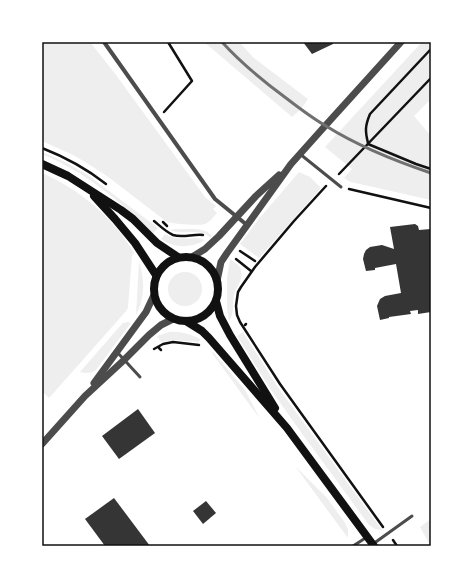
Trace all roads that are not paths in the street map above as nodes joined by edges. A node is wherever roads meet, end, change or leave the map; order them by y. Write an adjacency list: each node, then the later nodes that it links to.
1 (104, 42): 8 (street)
2 (401, 42): 3 (street)
3 (300, 154): 5 (street); 7 (lane)
4 (42, 164): 6 (main road)
5 (291, 164): 8 (street); 9 (street)
6 (86, 187): 10 (main road); 12 (main road)
7 (341, 187)
8 (237, 217): 9 (street); 11 (street)
9 (247, 225): 13 (street)
10 (178, 257): 11 (main road); 12 (main road)
11 (192, 257): 13 (main road)
12 (156, 275): 14 (main road)
13 (217, 281): 15 (main road)
14 (154, 295): 16 (main road); 18 (street)
15 (216, 301): 17 (main road); 22 (main road)
16 (173, 319): 17 (main road); 19 (street)
17 (186, 321): 22 (main road)
18 (116, 352): 19 (lane); 21 (street)
19 (124, 360): 20 (lane); 21 (street)
20 (140, 377)
21 (85, 396): 23 (street)
22 (286, 428): 25 (main road)
23 (42, 444)
24 (412, 516): 26 (lane)
25 (367, 536): 26 (main road); 27 (lane)
26 (373, 545)
27 (353, 546)

